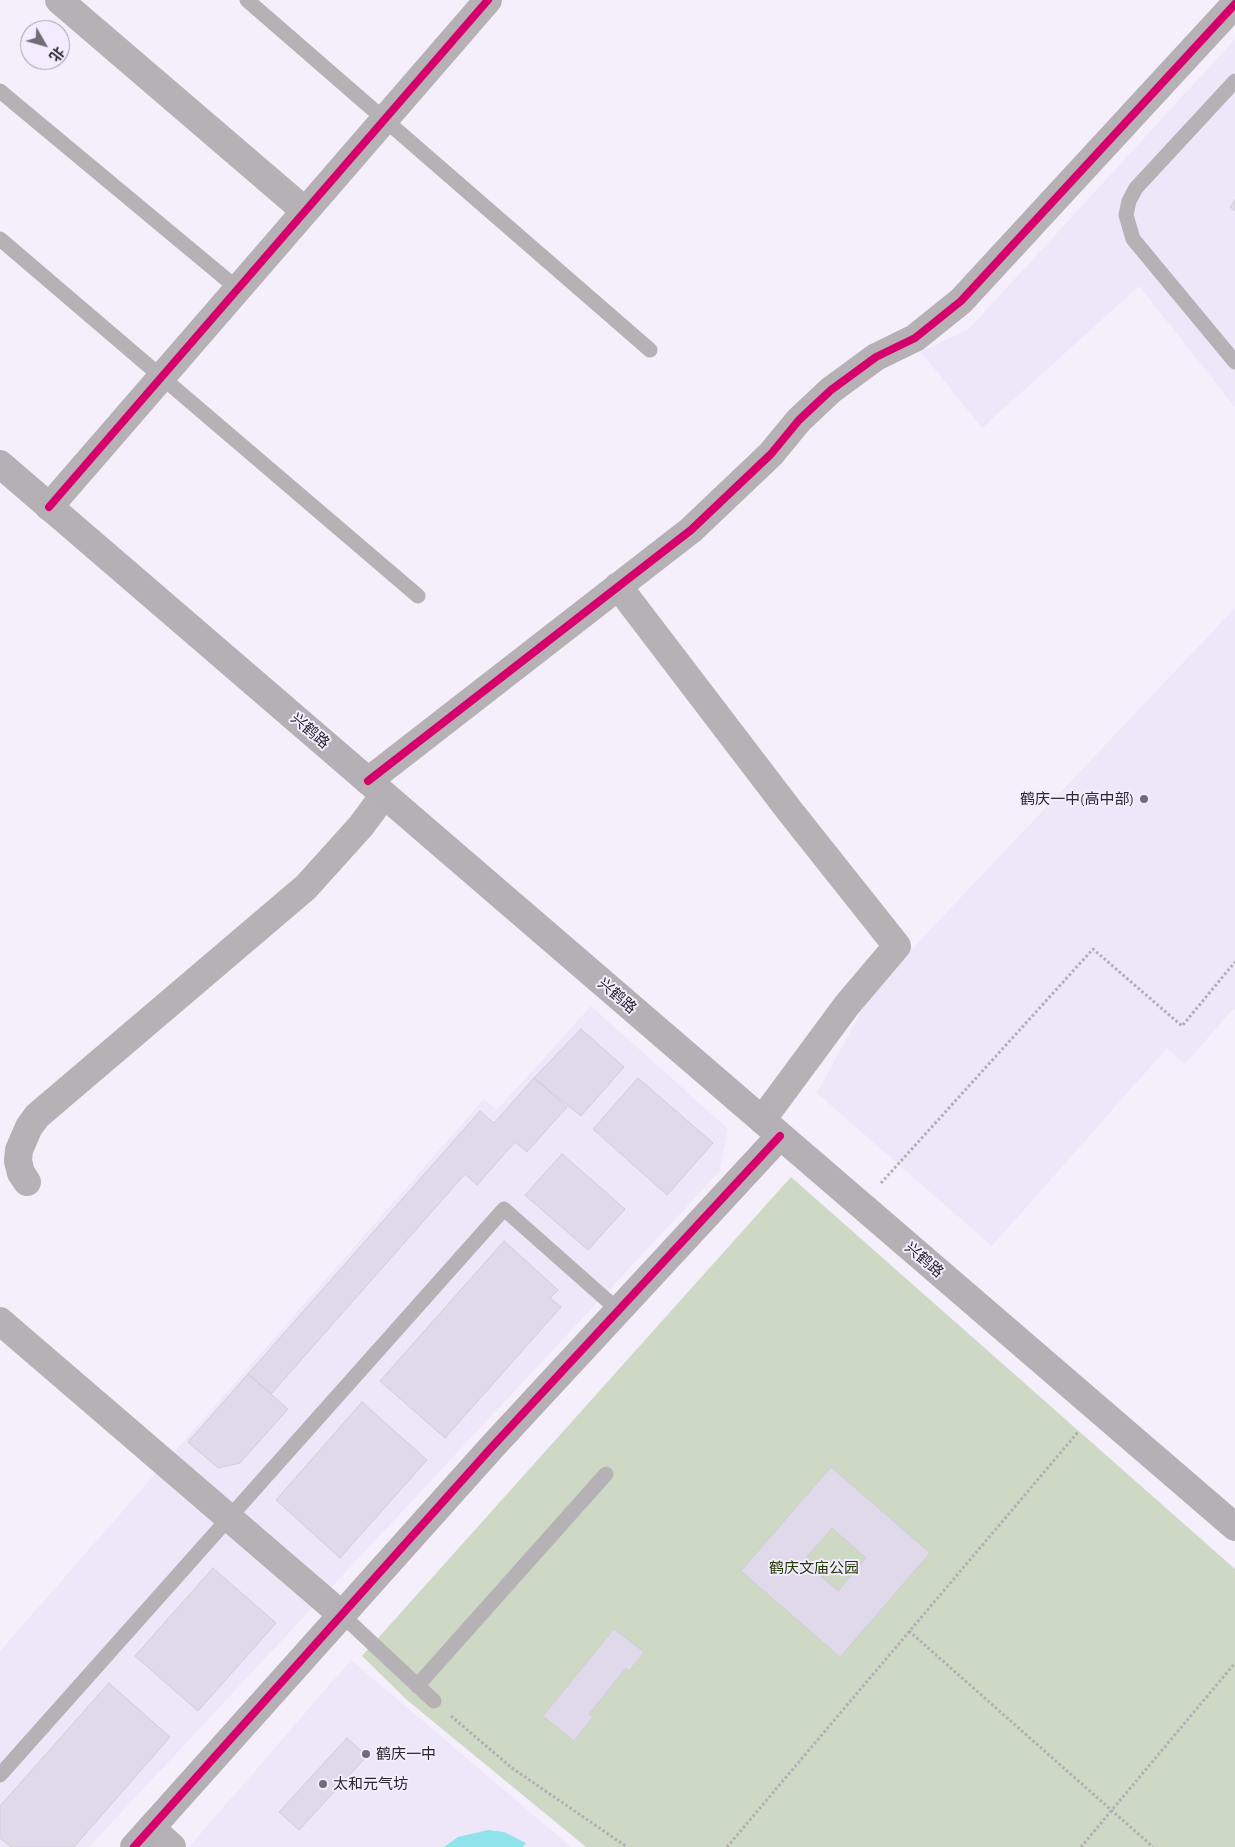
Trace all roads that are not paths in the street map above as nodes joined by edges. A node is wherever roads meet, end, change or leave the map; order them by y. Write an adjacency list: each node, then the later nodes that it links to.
1 (60, 0): 8 (street)
2 (247, 0): 7 (lane)
3 (488, 0): 7 (street)
4 (1235, 4): 16 (street)
5 (1235, 81): 12 (lane)
6 (0, 91): 10 (lane)
7 (384, 119): 8 (street); 11 (lane)
8 (305, 212): 10 (street)
9 (0, 239): 13 (lane)
10 (238, 289): 13 (street)
11 (650, 350)
12 (1235, 362)
13 (161, 377): 15 (street); 17 (lane)
14 (0, 464): 15 (main road, 兴鹤路)
15 (49, 507): 18 (main road, 兴鹤路)
16 (618, 586): 18 (street); 19 (street)
17 (418, 596)
18 (376, 788): 19 (main road, 兴鹤路); 20 (street)
19 (771, 1128): 21 (main road); 25 (main road, 兴鹤路)
20 (27, 1182)
21 (618, 1310): 24 (lane); 26 (main road)
22 (0, 1321): 24 (street)
23 (606, 1474): 27 (lane)
24 (229, 1518): 26 (street); 29 (lane)
25 (1235, 1527)
26 (342, 1615): 27 (lane); 30 (main road)
27 (417, 1686): 28 (lane)
28 (434, 1701)
29 (0, 1775)
30 (143, 1838): 31 (street)
31 (172, 1847)

